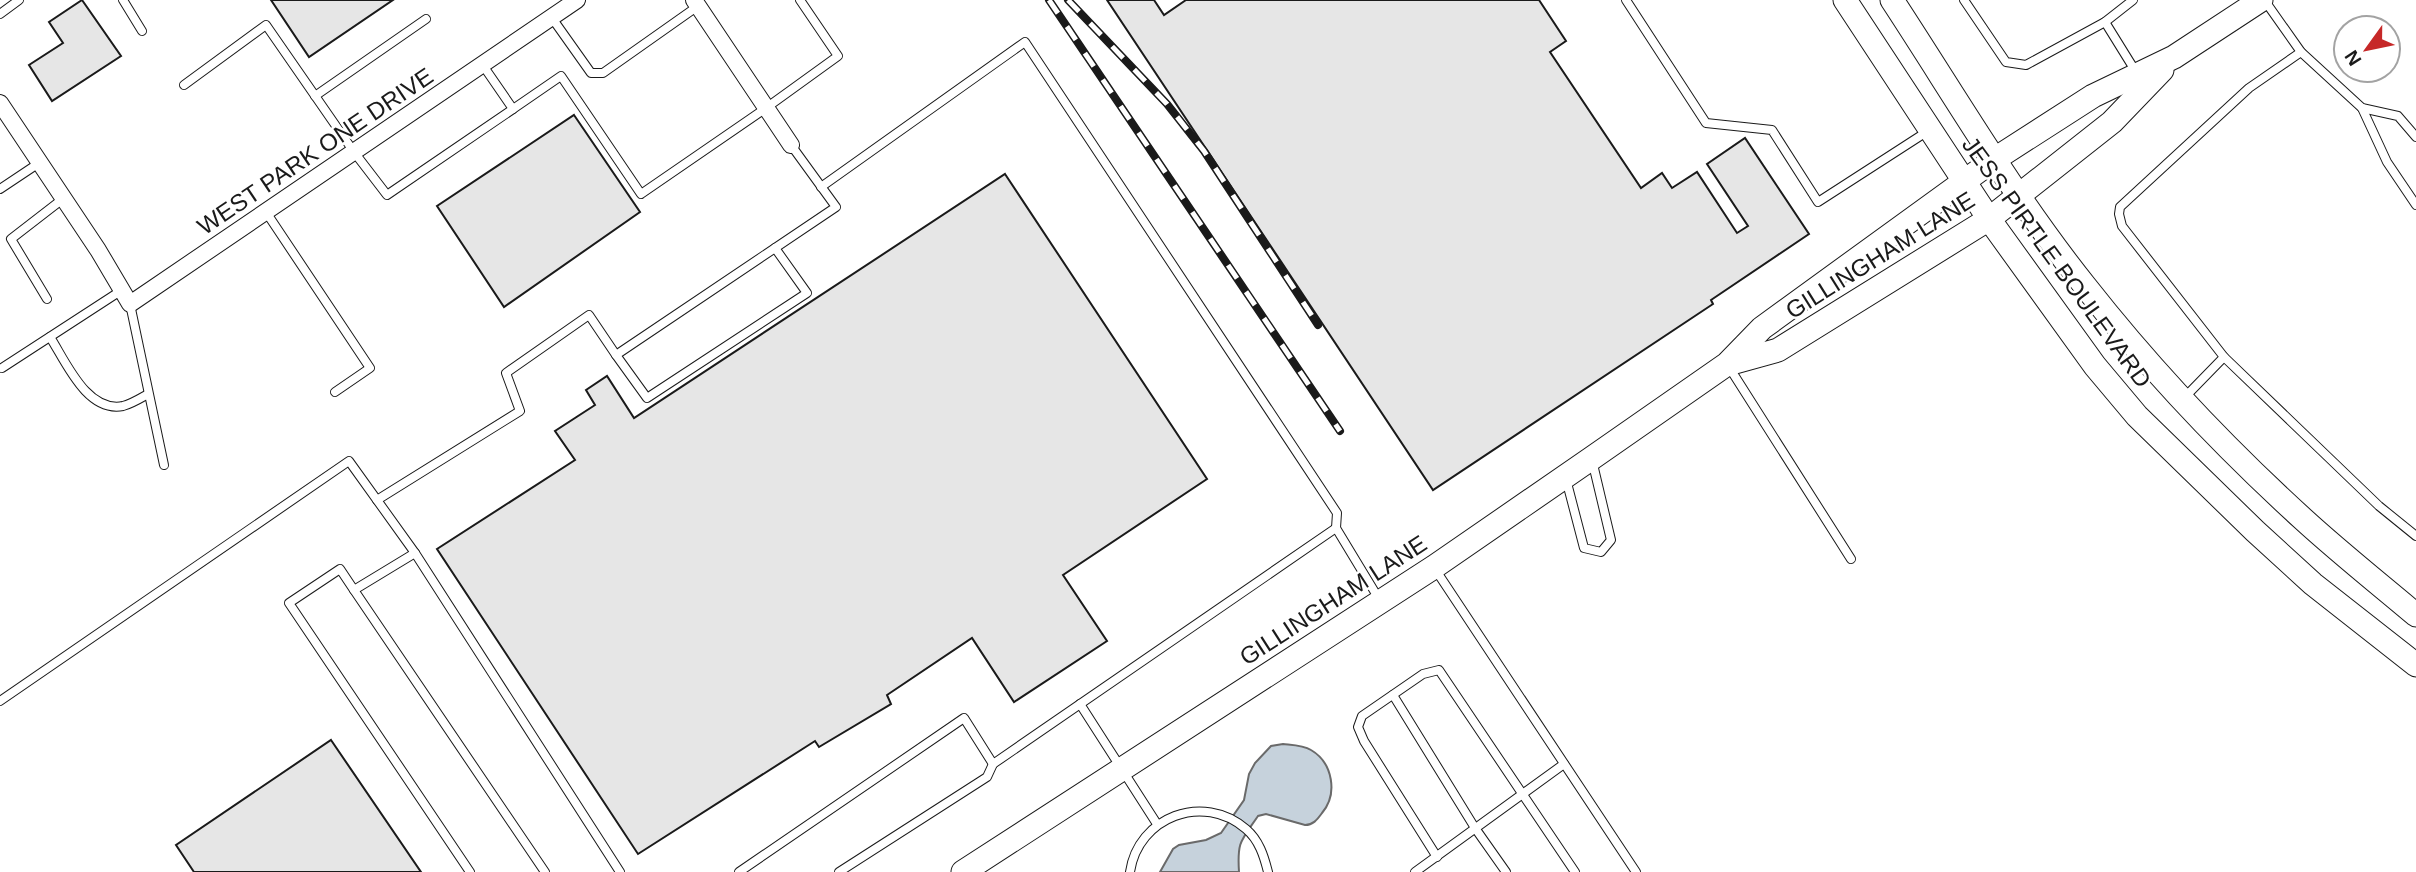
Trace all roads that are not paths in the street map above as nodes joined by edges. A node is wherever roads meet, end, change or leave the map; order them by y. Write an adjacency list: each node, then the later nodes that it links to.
1 (19, 0): 12 (lane)
2 (123, 0): 16 (lane)
3 (577, 0): 13 (street, WEST PARK ONE DRIVE)
4 (800, 0): 24 (lane)
5 (1626, 0): 27 (lane)
6 (1845, 0): 27 (street, JESS PIRTLE BOULEVARD)
7 (1892, 0): 31 (street, JESS PIRTLE BOULEVARD)
8 (1964, 0): 15 (lane)
9 (2133, 0): 15 (lane)
10 (2262, 0): 17 (lane); 18 (street, GILLINGHAM LANE)
11 (696, 3): 13 (lane); 24 (street)
12 (0, 14)
13 (552, 18): 19 (street, WEST PARK ONE DRIVE)
14 (426, 19): 22 (lane)
15 (2105, 22): 20 (lane)
16 (142, 31)
17 (2301, 52): 25 (lane); 46 (lane)
18 (2174, 57): 20 (street, GILLINGHAM LANE); 36 (street, GILLINGHAM LANE)
19 (482, 64): 26 (lane); 30 (street, WEST PARK ONE DRIVE)
20 (2138, 75): 31 (street, GILLINGHAM LANE)
21 (184, 85): 22 (lane)
22 (315, 96): 30 (lane)
23 (0, 103): 32 (street)
24 (766, 108): 26 (lane); 29 (street)
25 (2362, 108): 28 (lane); 38 (lane)
26 (513, 109): 30 (lane)
27 (1930, 129): 33 (street, JESS PIRTLE BOULEVARD)
28 (2416, 137)
29 (791, 145): 34 (lane)
30 (354, 152): 39 (street, WEST PARK ONE DRIVE)
31 (1996, 159): 33 (street, GILLINGHAM LANE); 36 (street, JESS PIRTLE BOULEVARD)
32 (39, 163): 35 (lane); 37 (street)
33 (1965, 182): 40 (street, JESS PIRTLE BOULEVARD); 47 (street, GILLINGHAM LANE)
34 (821, 187): 41 (lane); 56 (lane)
35 (0, 189)
36 (2018, 195): 40 (street, GILLINGHAM LANE); 51 (street, JESS PIRTLE BOULEVARD)
37 (64, 198): 42 (street); 43 (lane)
38 (2416, 205)
39 (266, 212): 42 (street, WEST PARK ONE DRIVE); 49 (lane)
40 (1989, 219): 47 (street, GILLINGHAM LANE); 64 (street, JESS PIRTLE BOULEVARD)
41 (775, 248): 45 (lane); 45 (lane)
42 (126, 297): 44 (lane); 50 (lane)
43 (47, 299)
44 (50, 337): 48 (lane); 50 (lane)
45 (616, 355): 55 (lane)
46 (2224, 357): 51 (lane); 57 (lane)
47 (1727, 364): 52 (street, GILLINGHAM LANE); 59 (lane)
48 (2, 368)
49 (334, 392)
50 (148, 394): 53 (lane)
51 (2182, 400): 63 (street, JESS PIRTLE BOULEVARD)
52 (1592, 458): 54 (street, GILLINGHAM LANE); 54 (lane)
53 (164, 465)
54 (1566, 477): 60 (street, GILLINGHAM LANE)
55 (377, 500): 58 (lane); 66 (lane)
56 (1336, 528): 62 (lane); 67 (lane)
57 (2416, 536)
58 (415, 552): 61 (lane); 77 (lane)
59 (1851, 559)
60 (1434, 567): 62 (street, GILLINGHAM LANE); 69 (lane)
61 (354, 590): 75 (lane); 76 (lane)
62 (1381, 601): 70 (street, GILLINGHAM LANE)
63 (2416, 615)
64 (2414, 659)
65 (1393, 695): 71 (lane); 73 (lane); 74 (lane)
66 (0, 701)
67 (1080, 704): 68 (lane); 70 (lane)
68 (993, 764): 78 (lane); 79 (lane)
69 (1564, 764): 71 (lane); 86 (lane)
70 (1121, 769): 72 (lane); 80 (street, GILLINGHAM LANE)
71 (1522, 795): 73 (lane); 85 (lane)
72 (1157, 824): 81 (lane); 82 (lane)
73 (1475, 828): 74 (lane); 84 (lane)
74 (1437, 856): 83 (lane)
75 (470, 872)
76 (545, 872)
77 (620, 872)
78 (739, 872)
79 (839, 872)
80 (963, 872)
81 (1130, 872)
82 (1268, 872)
83 (1415, 872)
84 (1506, 872)
85 (1575, 872)
86 (1636, 872)

